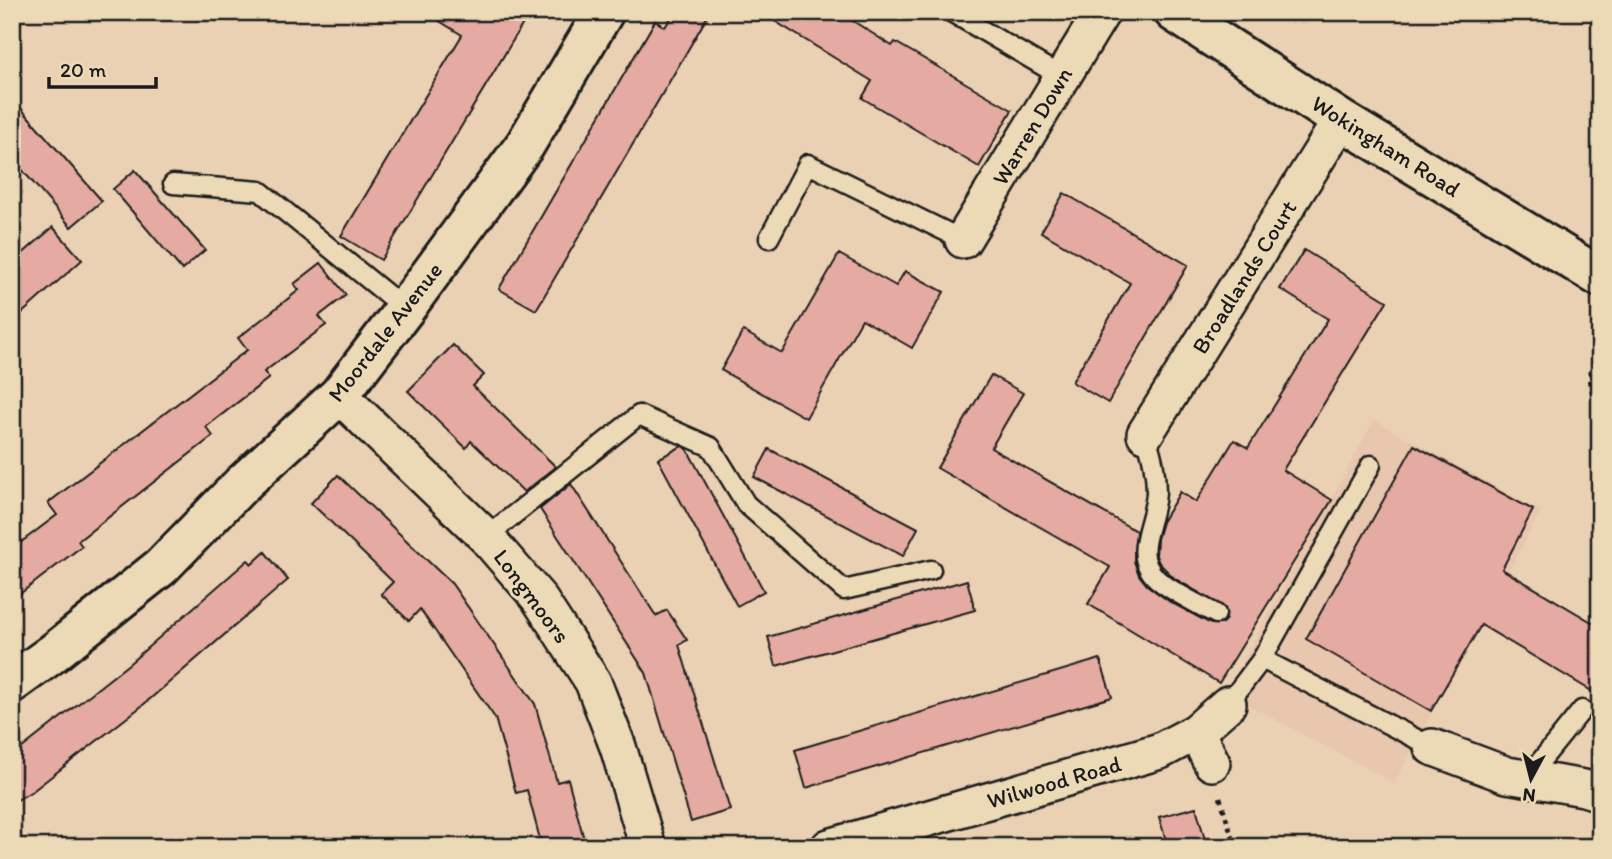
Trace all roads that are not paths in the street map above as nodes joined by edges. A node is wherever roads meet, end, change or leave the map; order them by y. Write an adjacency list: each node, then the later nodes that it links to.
1 (604, 12): 11 (street, Moordale Avenue)
2 (951, 12): 5 (lane)
3 (1102, 12): 5 (street, Warren Down)
4 (1174, 12): 6 (street, Wokingham Road)
5 (1062, 77): 9 (street, Warren Down)
6 (1341, 120): 10 (street, Wokingham Road); 13 (street, Broadlands Court)
7 (173, 184): 11 (lane)
8 (769, 238): 9 (lane)
9 (962, 240)
10 (1600, 277)
11 (405, 309): 12 (street, Moordale Avenue)
12 (338, 395): 15 (street, Longmoors); 19 (street, Moordale Avenue)
13 (1145, 434): 17 (lane)
14 (1371, 465): 18 (lane)
15 (486, 537): 16 (lane); 28 (street, Longmoors)
16 (931, 570)
17 (1216, 614)
18 (1262, 659): 20 (lane); 23 (lane)
19 (12, 683)
20 (1228, 704): 22 (street, Wilwood Road)
21 (1582, 710): 25 (lane)
22 (1196, 732): 24 (street); 27 (street, Wilwood Road)
23 (1432, 747): 25 (street)
24 (1212, 763)
25 (1527, 778): 26 (street)
26 (1600, 793)
27 (911, 835): 29 (street, Wilwood Road)
28 (648, 847)
29 (829, 847)

